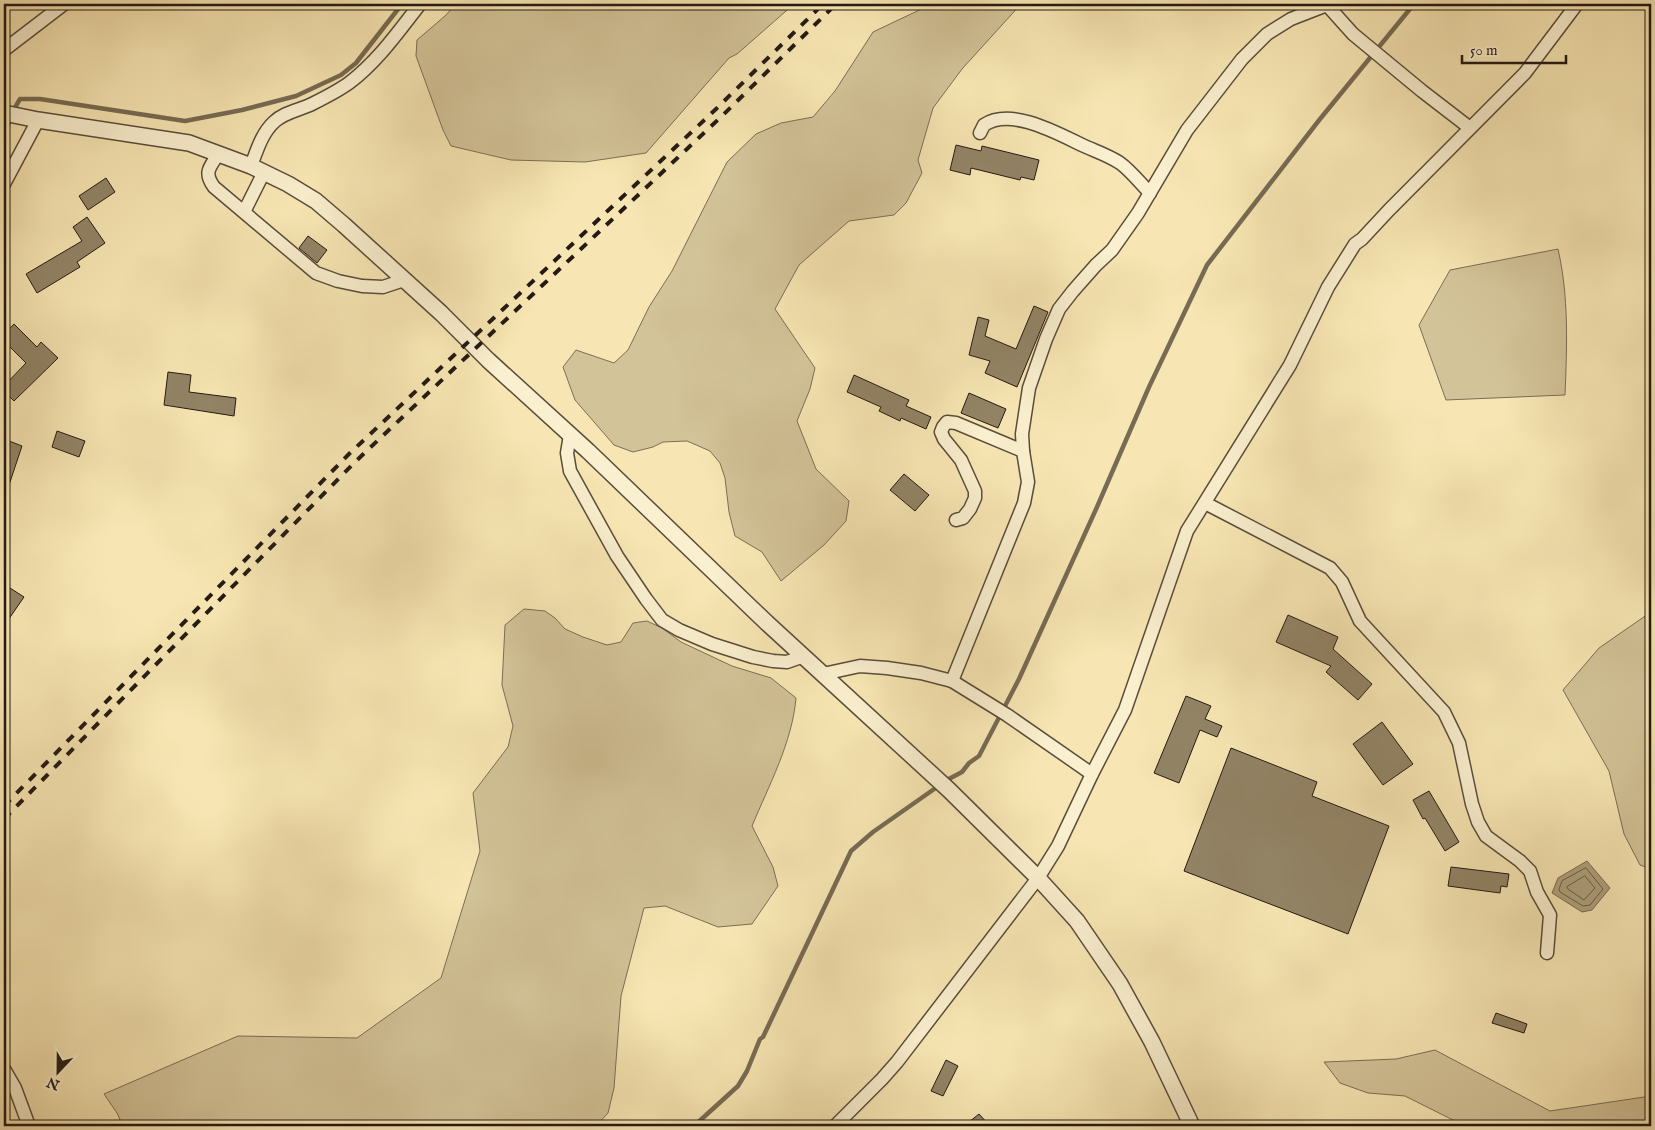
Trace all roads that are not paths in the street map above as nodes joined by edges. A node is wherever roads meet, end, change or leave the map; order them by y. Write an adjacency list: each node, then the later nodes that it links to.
1 (64, 4): 5 (street)
2 (420, 4): 11 (street)
3 (1577, 4): 8 (street)
4 (1327, 5): 8 (street); 13 (street)
5 (4, 50)
6 (4, 113): 7 (street)
7 (38, 120): 10 (street); 12 (street)
8 (1470, 128): 18 (street)
9 (980, 133): 13 (street)
10 (219, 153): 11 (street); 14 (street)
11 (258, 169): 14 (street); 15 (street)
12 (4, 184)
13 (1150, 193): 17 (street)
14 (244, 212): 15 (street)
15 (404, 280): 16 (street)
16 (570, 435): 20 (street); 20 (street)
17 (1023, 451): 19 (street); 22 (street)
18 (1205, 503): 23 (street); 25 (street)
19 (956, 520)
20 (804, 656): 21 (street)
21 (823, 674): 22 (street); 24 (street)
22 (952, 681): 23 (street)
23 (1092, 774): 24 (street)
24 (1038, 878): 28 (street); 29 (street)
25 (1547, 953)
26 (4, 1069): 27 (street)
27 (29, 1126)
28 (835, 1126)
29 (1192, 1126)

